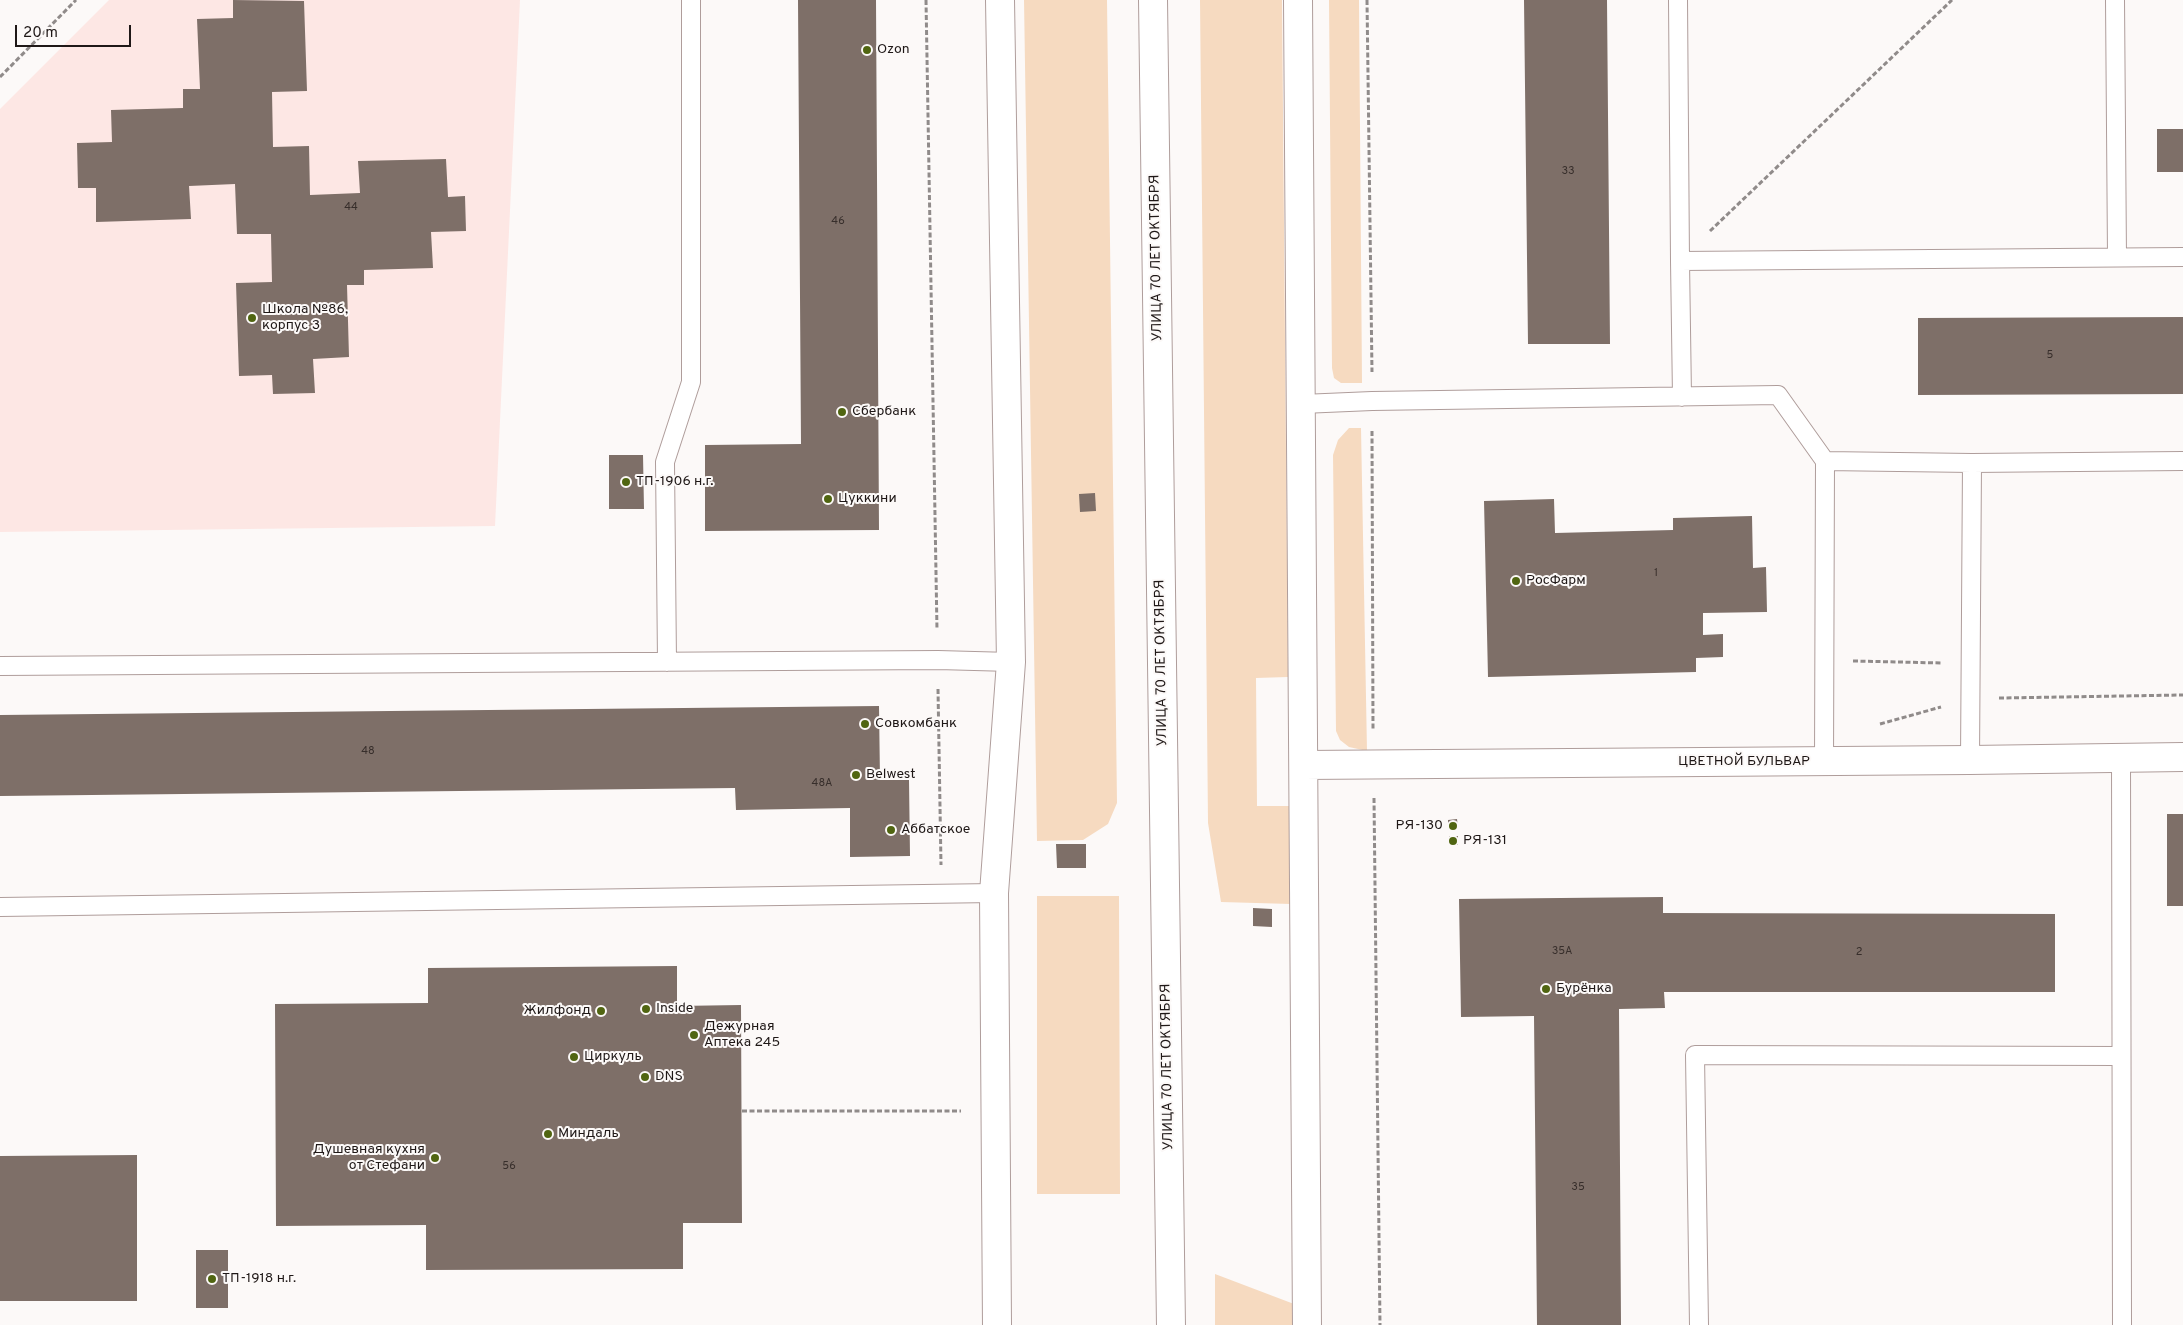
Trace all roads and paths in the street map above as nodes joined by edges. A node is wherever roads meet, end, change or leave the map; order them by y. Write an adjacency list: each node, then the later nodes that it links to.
1 (76, 0): 10 (path)
2 (692, 0): 21 (lane)
3 (1000, 0): 22 (street)
4 (1153, 0): 40 (street, УЛИЦА 70 ЛЕТ ОКТЯБРЯ)
5 (1298, 0): 16 (street)
6 (1367, 0): 15 (path)
7 (1678, 0): 13 (lane)
8 (1952, 0): 13 (path)
9 (2115, 0): 11 (lane)
10 (0, 77)
11 (2117, 257): 12 (lane); 13 (lane)
12 (2183, 257)
13 (1680, 261): 14 (lane)
14 (1682, 397): 15 (lane); 17 (lane)
15 (1372, 401): 16 (lane); 32 (path)
16 (1302, 404): 33 (street)
17 (1825, 461): 19 (lane); 20 (lane)
18 (2183, 461): 19 (lane)
19 (1972, 463): 23 (lane)
20 (1825, 661): 23 (path); 31 (lane)
21 (667, 662): 22 (lane); 24 (lane)
22 (1011, 662): 34 (street)
23 (1971, 664): 26 (lane)
24 (0, 666)
25 (2183, 695): 26 (path)
26 (1972, 699): 27 (path); 30 (lane)
27 (1879, 725)
28 (2121, 757): 29 (street, ЦВЕТНОЙ БУЛЬВАР); 30 (street, ЦВЕТНОЙ БУЛЬВАР); 36 (lane)
29 (2183, 757)
30 (1970, 760): 31 (street, ЦВЕТНОЙ БУЛЬВАР)
31 (1824, 761): 32 (street, ЦВЕТНОЙ БУЛЬВАР)
32 (1373, 764): 33 (street, ЦВЕТНОЙ БУЛЬВАР); 42 (path)
33 (1304, 765): 41 (street)
34 (994, 893): 35 (lane); 39 (street)
35 (0, 907)
36 (2122, 1056): 43 (lane); 44 (lane)
37 (968, 1110): 38 (path)
38 (742, 1111)
39 (997, 1325)
40 (1171, 1325)
41 (1307, 1325)
42 (1380, 1325)
43 (1699, 1325)
44 (2122, 1325)

